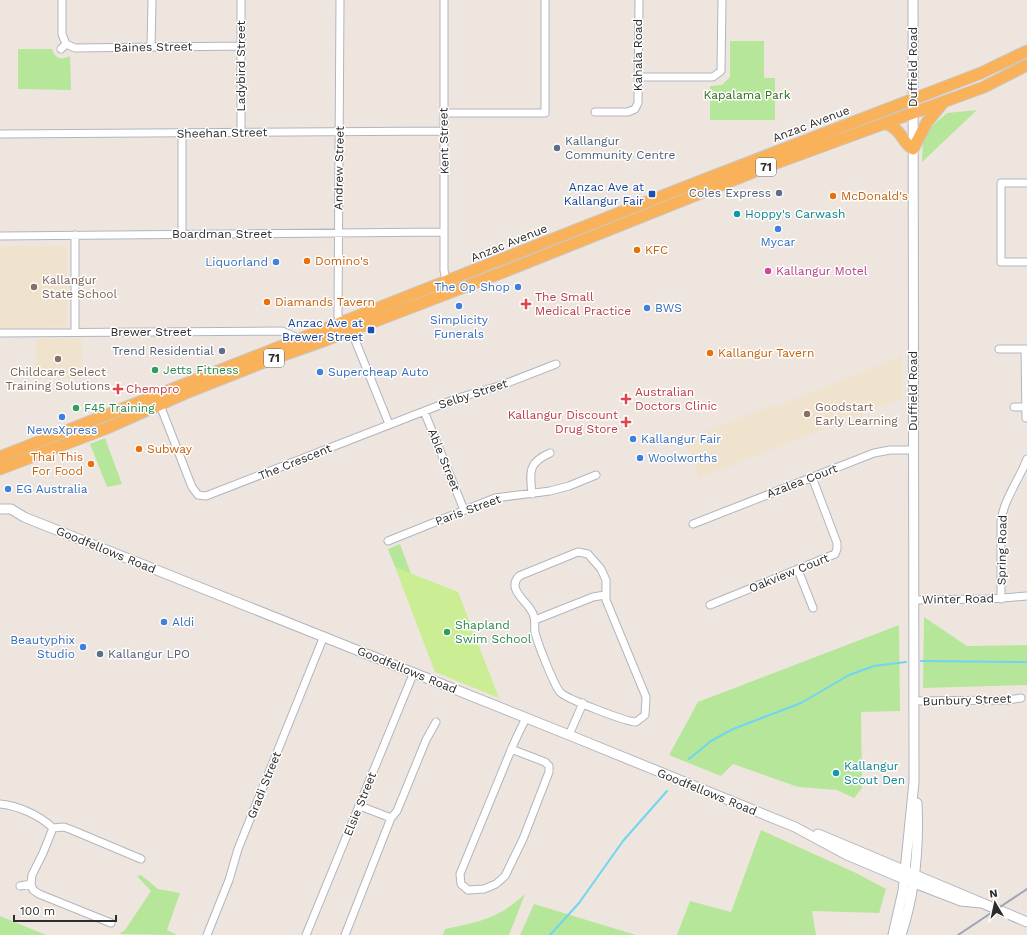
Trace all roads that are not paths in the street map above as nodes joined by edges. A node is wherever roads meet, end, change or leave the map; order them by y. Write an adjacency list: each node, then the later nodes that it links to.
1 (62, 0): 11 (street, Baines Street)
2 (152, 0): 11 (street)
3 (241, 0): 10 (street, Ladybird Street)
4 (340, 0): 23 (street, Andrew Street)
5 (444, 0): 18 (street, Kent Street)
6 (545, 0): 18 (street)
7 (639, 0): 14 (street, Kahala Road)
8 (722, 0): 14 (street)
9 (913, 0): 15 (street, Duffield Road)
10 (241, 46): 11 (street, Baines Street); 22 (street, Ladybird Street)
11 (152, 47)
12 (1027, 51): 15 (highway, Anzac Avenue / 71)
13 (1027, 65): 16 (highway, Anzac Avenue / 71)
14 (639, 77): 17 (street, Kahala Road)
15 (913, 99): 19 (street, Duffield Road); 34 (highway, Anzac Avenue / 71)
16 (943, 102): 19 (highway, Anzac Avenue / 71); 26 (highway)
17 (595, 112)
18 (444, 113): 21 (street, Kent Street)
19 (913, 113): 20 (highway, Anzac Avenue / 71); 26 (street, Duffield Road)
20 (886, 123): 26 (highway); 36 (highway, Anzac Avenue / 71)
21 (444, 131): 23 (street, Sheehan Street); 28 (street, Kent Street)
22 (241, 132): 23 (street, Sheehan Street); 24 (street, Sheehan Street)
23 (340, 132): 29 (street, Andrew Street)
24 (182, 133): 25 (street, Sheehan Street); 30 (street)
25 (0, 134)
26 (913, 149): 49 (street, Duffield Road)
27 (1027, 183): 33 (street)
28 (444, 232): 29 (street, Boardman Street); 34 (street, Kent Street)
29 (338, 233): 30 (street, Boardman Street); 35 (street, Andrew Street)
30 (182, 234): 31 (street, Boardman Street)
31 (75, 235): 32 (street, Boardman Street); 37 (street)
32 (0, 236)
33 (1027, 262)
34 (446, 282): 35 (highway, Anzac Avenue / 71)
35 (341, 323): 36 (street); 39 (highway, Anzac Avenue / 71)
36 (351, 331): 43 (highway, Anzac Avenue / 71); 48 (street)
37 (75, 332): 38 (street, Brewer Street); 39 (street, Brewer Street)
38 (0, 333)
39 (300, 339): 51 (highway, Anzac Avenue / 71)
40 (999, 349): 41 (street)
41 (1026, 349): 45 (street)
42 (556, 364): 46 (street, Selby Street)
43 (160, 405): 48 (street, The Crescent); 53 (highway, Anzac Avenue / 71)
44 (1014, 407): 45 (street)
45 (1025, 407): 47 (street)
46 (424, 411): 48 (street, Selby Street); 58 (street, Able Street)
47 (1026, 418)
48 (389, 424)
49 (913, 450): 55 (street, Azalea Court); 65 (street, Duffield Road)
50 (550, 453): 56 (street)
51 (0, 457)
52 (1027, 459): 64 (street, Spring Road)
53 (0, 469)
54 (596, 475): 56 (street, Paris Street)
55 (812, 477): 59 (street, Azalea Court); 61 (street, Oakview Court)
56 (532, 494): 58 (street, Paris Street)
57 (1, 509): 69 (street, Goodfellows Road)
58 (464, 510): 60 (street, Paris Street)
59 (693, 524)
60 (388, 541)
61 (798, 570): 66 (street, Oakview Court); 67 (street)
62 (605, 595): 68 (street); 68 (street); 73 (street)
63 (1027, 596): 64 (street, Winter Road)
64 (1001, 599): 65 (street, Winter Road)
65 (913, 600): 72 (street, Duffield Road)
66 (710, 605)
67 (813, 608)
68 (535, 620): 73 (street)
69 (324, 636): 70 (street, Goodfellows Road); 90 (street, Gradi Street)
70 (414, 672): 74 (street, Goodfellows Road); 80 (street, Elsie Street)
71 (1021, 698): 72 (street, Bunbury Street)
72 (914, 701): 78 (street, Duffield Road)
73 (583, 703): 76 (street)
74 (526, 718): 76 (street, Goodfellows Road); 77 (street)
75 (436, 722): 81 (street)
76 (569, 735): 84 (street, Goodfellows Road)
77 (511, 749): 77 (street)
78 (914, 782): 84 (street, Duffield Road); 85 (street, Duffield Road)
79 (0, 804): 82 (street)
80 (360, 806): 81 (street); 91 (street, Elsie Street)
81 (390, 818): 92 (street)
82 (53, 828): 83 (street); 86 (street)
83 (141, 859)
84 (905, 874): 85 (street, Goodfellows Road); 93 (street, Duffield Road)
85 (914, 878): 88 (street, Goodfellows Road); 94 (street, Duffield Road)
86 (31, 884): 87 (street); 89 (street)
87 (20, 886)
88 (1027, 922)
89 (110, 923)
90 (207, 935)
91 (306, 935)
92 (345, 935)
93 (893, 935)
94 (902, 935)

